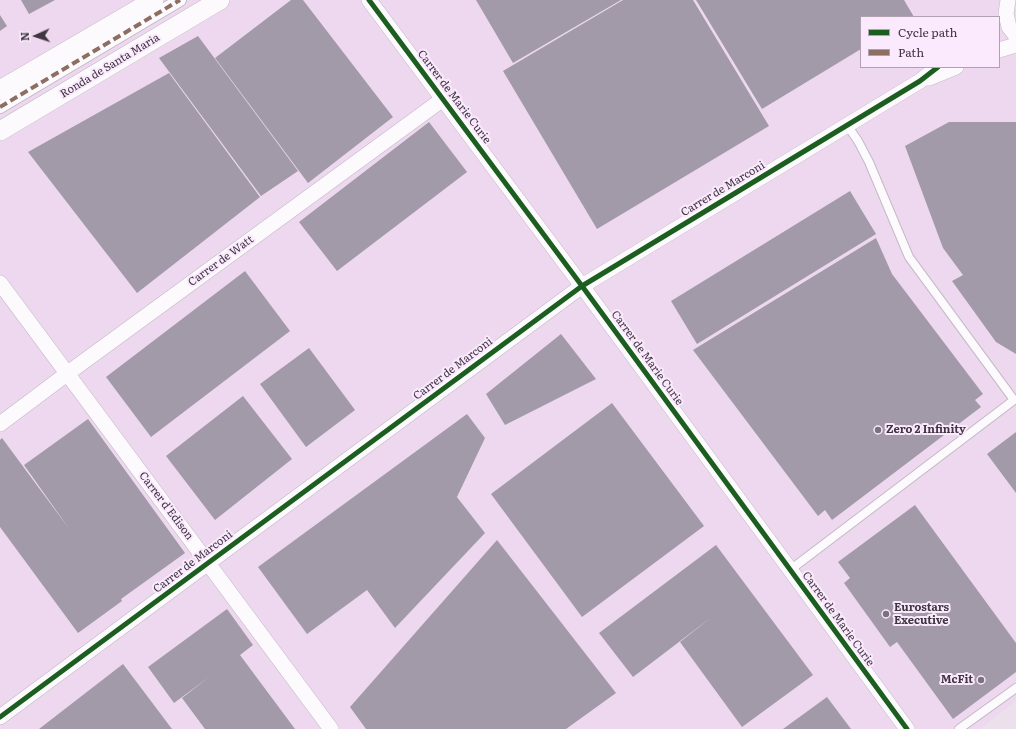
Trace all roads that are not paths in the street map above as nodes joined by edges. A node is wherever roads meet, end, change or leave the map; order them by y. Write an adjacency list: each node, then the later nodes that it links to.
1 (154, 0): 12 (street)
2 (180, 0): 14 (street, Ronda de Santa Maria)
3 (220, 0): 16 (street, Ronda de Santa Maria)
4 (369, 0): 13 (street, Carrer de Marie Curie)
5 (1004, 11): 6 (street)
6 (1016, 36)
7 (1016, 45): 8 (street)
8 (1000, 50)
9 (937, 68): 11 (street, Carrer de Marconi)
10 (953, 68): 11 (street, Carrer de Marconi)
11 (920, 81): 15 (street, Carrer de Marconi)
12 (0, 90)
13 (443, 99): 18 (street, Carrer de Marie Curie); 19 (street, Carrer de Watt)
14 (0, 107)
15 (847, 125): 18 (street, Carrer de Marconi); 22 (lane)
16 (0, 131)
17 (0, 283): 19 (street, Carrer d'Edison)
18 (582, 286): 21 (street, Carrer de Marconi); 22 (street, Carrer de Marie Curie)
19 (68, 373): 20 (street, Carrer de Watt); 21 (street, Carrer d'Edison)
20 (0, 424)
21 (208, 563): 24 (street, Carrer de Marconi); 25 (street, Carrer d'Edison)
22 (790, 570): 26 (street, Carrer de Marie Curie)
23 (1016, 688): 27 (lane)
24 (0, 717)
25 (331, 729)
26 (906, 729)
27 (959, 729)

